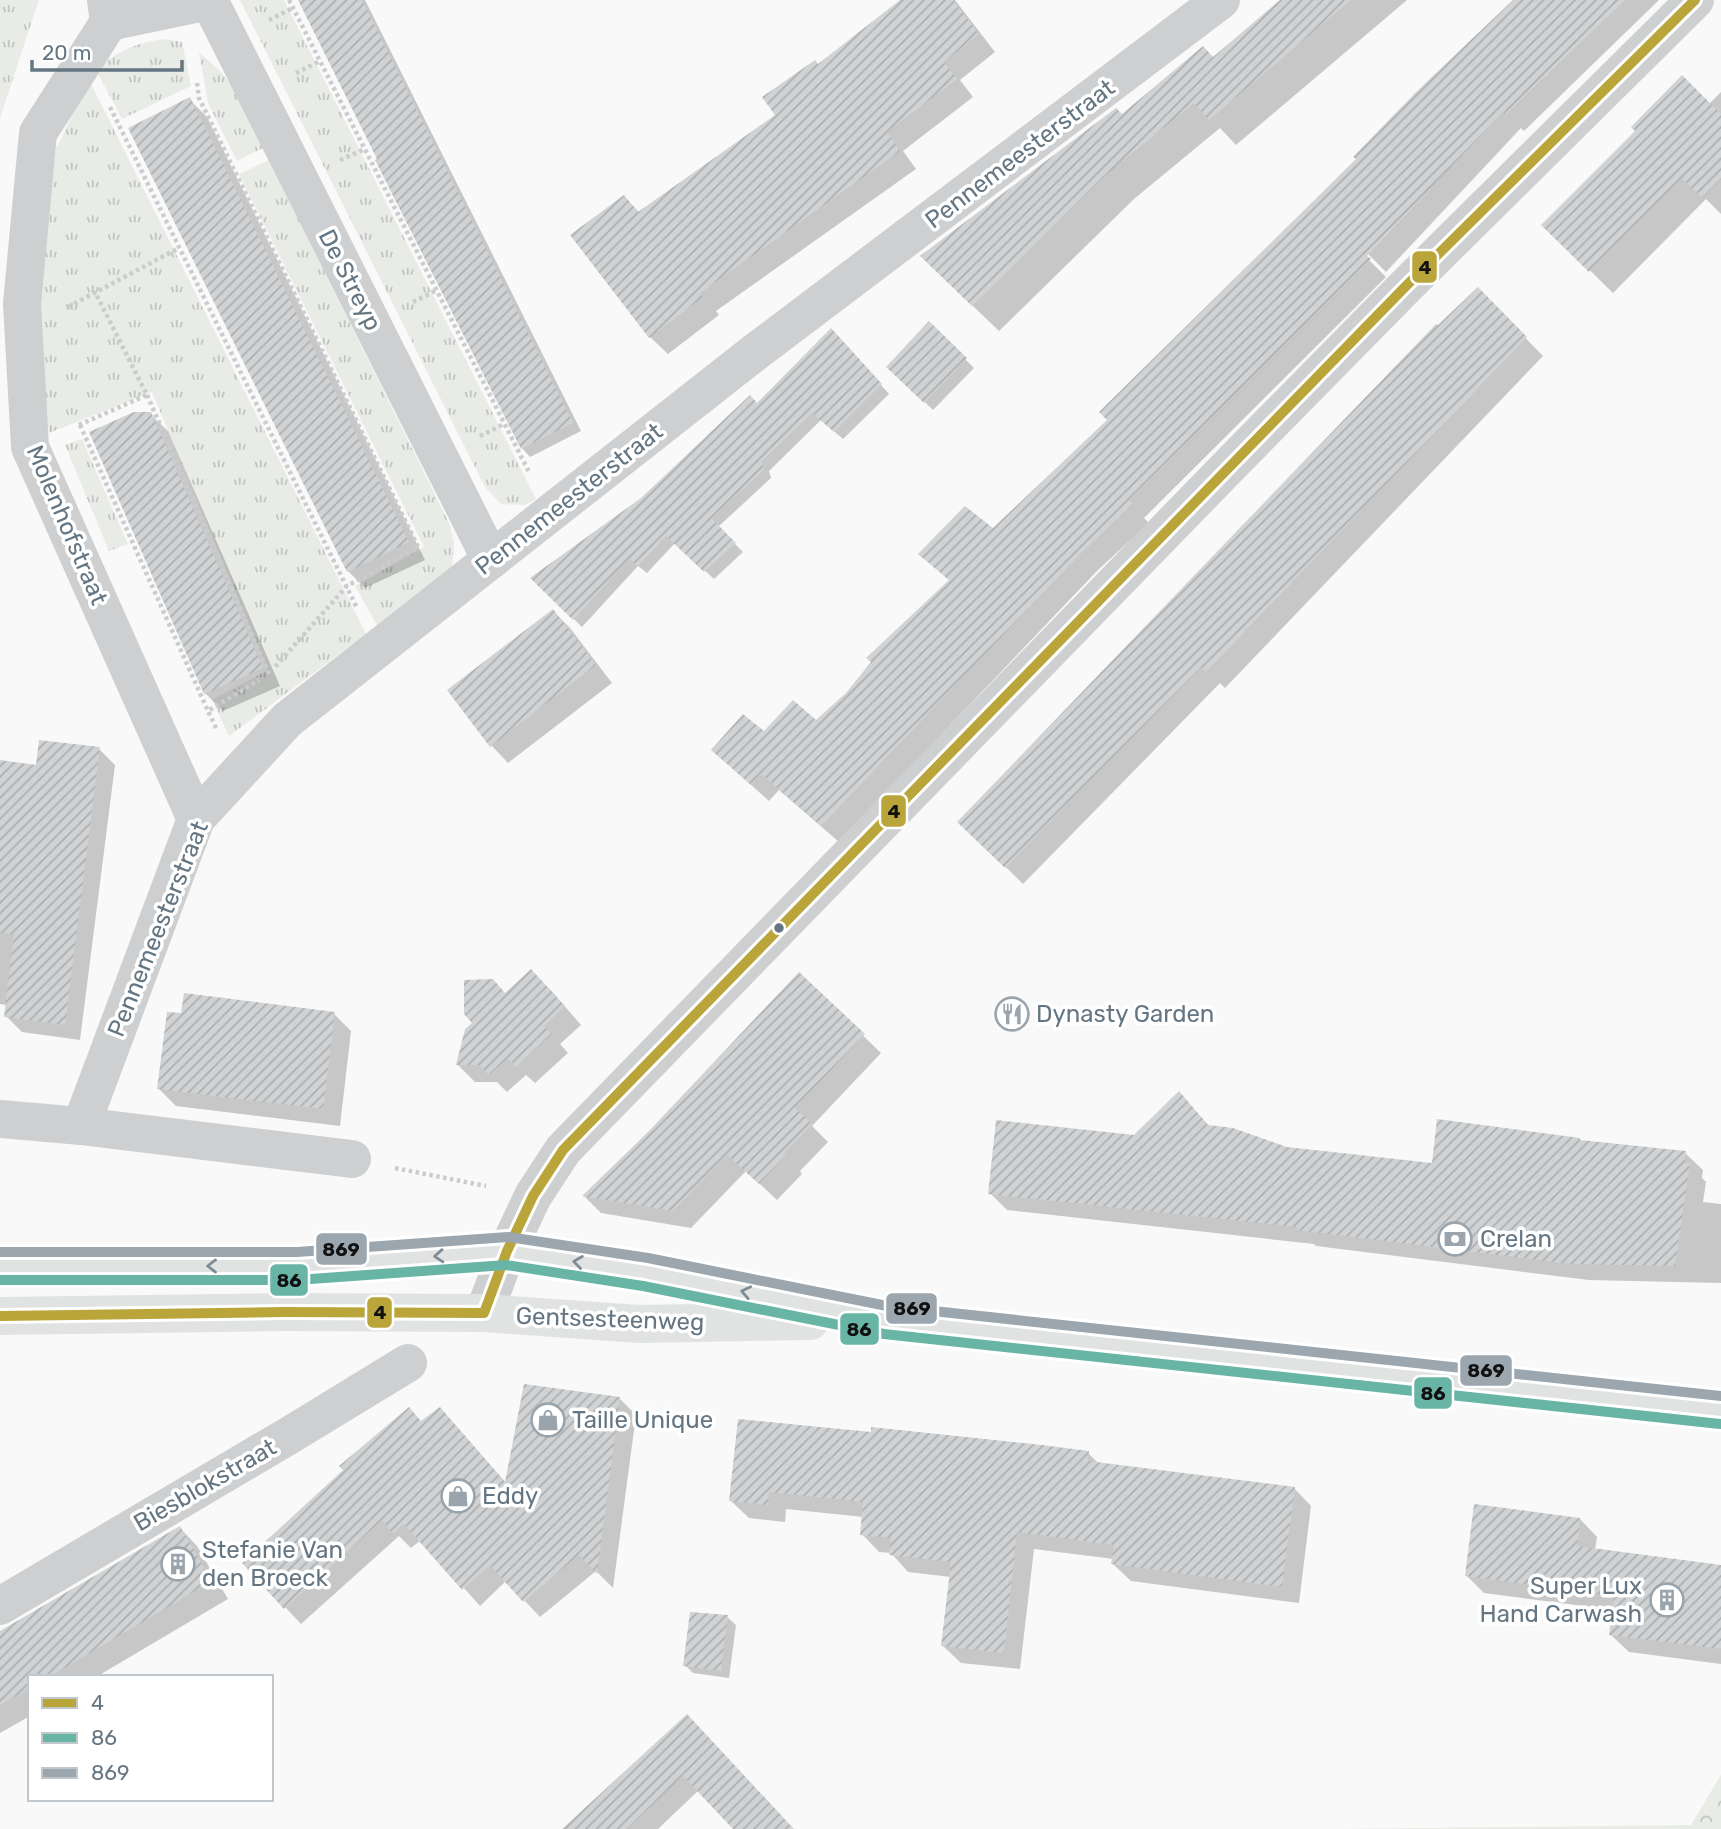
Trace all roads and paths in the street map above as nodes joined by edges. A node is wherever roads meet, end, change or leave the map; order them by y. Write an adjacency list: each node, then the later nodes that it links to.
1 (289, 0): 14 (path)
2 (1222, 0): 14 (street, Pennemeesterstraat)
3 (1695, 0): 25 (street)
4 (210, 1): 5 (street, De Streyp); 15 (street, De Streyp)
5 (107, 11): 6 (street, Molenhofstraat)
6 (85, 56): 8 (path); 10 (street, Molenhofstraat)
7 (196, 75): 16 (path)
8 (179, 248): 9 (path); 16 (path)
9 (95, 292): 10 (path); 11 (path)
10 (24, 331): 13 (street, Molenhofstraat)
11 (147, 395): 12 (path); 18 (path)
12 (80, 425): 13 (path); 19 (path)
13 (30, 447): 21 (street, Molenhofstraat)
14 (551, 514): 15 (street, Pennemeesterstraat)
15 (491, 560): 17 (street, Pennemeesterstraat)
16 (347, 586): 17 (path); 18 (path)
17 (379, 649): 20 (street, Pennemeesterstraat)
18 (270, 674): 19 (path)
19 (208, 711): 20 (path)
20 (238, 774): 21 (street, Pennemeesterstraat)
21 (197, 819): 23 (street, Pennemeesterstraat)
22 (0, 1119): 23 (street)
23 (81, 1126): 24 (street)
24 (352, 1159)
25 (507, 1251): 26 (main road, Gentsesteenweg, one-way to 26); 27 (street); 29 (main road, Gentsesteenweg, one-way to 25)
26 (0, 1266)
27 (484, 1314): 28 (main road, Gentsesteenweg); 29 (main road, Gentsesteenweg)
28 (0, 1315)
29 (885, 1321): 31 (main road, Gentsesteenweg)
30 (408, 1363): 32 (street, Biesblokstraat)
31 (1721, 1410)
32 (0, 1606)

